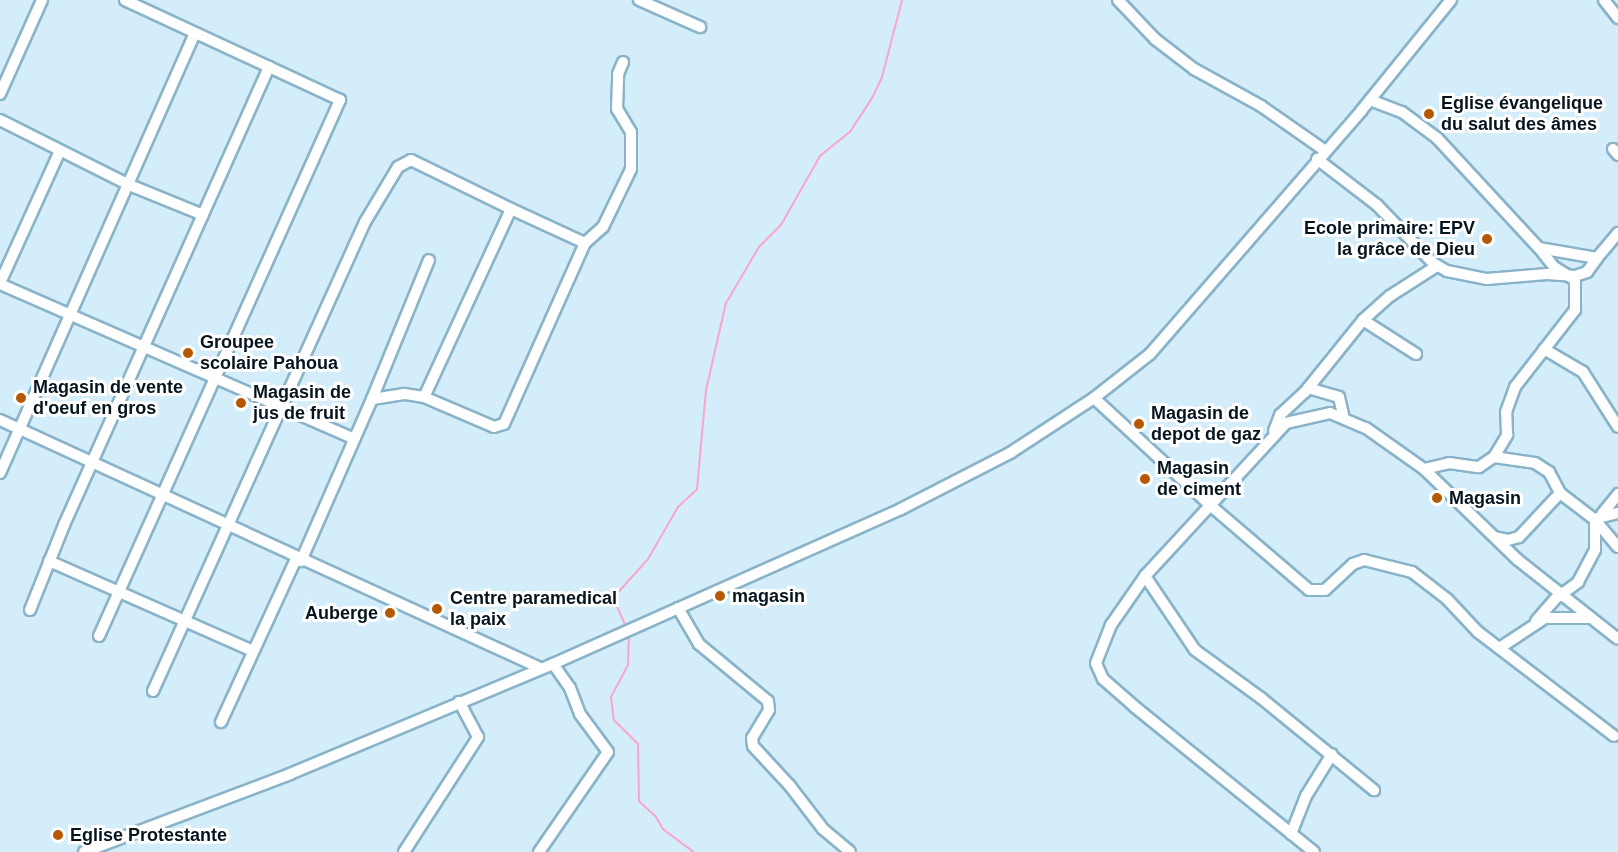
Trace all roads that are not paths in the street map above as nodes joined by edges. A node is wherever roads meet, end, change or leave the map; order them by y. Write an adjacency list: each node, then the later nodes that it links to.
1 (42, 0): 12 (street)
2 (125, 0): 9 (street)
3 (639, 0): 8 (street)
4 (1118, 0): 16 (street)
5 (1451, 0): 13 (street)
6 (1604, 0): 7 (street)
7 (1618, 18)
8 (700, 27)
9 (195, 33): 11 (street); 17 (street)
10 (623, 62): 21 (street)
11 (269, 68): 19 (street); 35 (street)
12 (0, 94)
13 (1370, 100): 16 (street); 22 (street)
14 (0, 120): 15 (street)
15 (59, 153): 17 (street); 29 (street)
16 (1321, 155): 26 (street); 38 (street)
17 (127, 184): 19 (street); 30 (street)
18 (511, 209): 21 (street); 37 (street); 40 (street)
19 (203, 215): 32 (street)
20 (1618, 233): 24 (street)
21 (585, 243): 37 (street)
22 (1539, 248): 23 (street); 27 (street)
23 (1563, 250): 24 (street); 27 (street)
24 (1597, 258): 28 (street)
25 (429, 260): 39 (street)
26 (1437, 266): 28 (street); 31 (street)
27 (1554, 267): 28 (street)
28 (1566, 275): 33 (street)
29 (0, 283): 30 (street)
30 (70, 312): 32 (street); 46 (street)
31 (1363, 320): 34 (street); 36 (street)
32 (144, 345): 35 (street); 50 (street)
33 (1544, 349): 45 (street); 49 (street)
34 (1416, 354)
35 (215, 378): 40 (street); 55 (street)
36 (1308, 388): 41 (street); 42 (street)
37 (424, 396): 39 (street)
38 (1094, 398): 56 (street); 67 (street)
39 (372, 399): 48 (street)
40 (281, 407): 48 (street); 59 (street)
41 (1288, 408): 43 (street); 47 (street)
42 (1343, 415): 43 (street); 51 (street)
43 (1296, 418): 47 (street)
44 (0, 420): 46 (street)
45 (1618, 427)
46 (20, 429): 50 (street); 52 (street)
47 (1274, 431): 56 (street)
48 (352, 438): 62 (street)
49 (1494, 457): 51 (street); 53 (street)
50 (92, 462): 55 (street); 63 (street)
51 (1424, 469): 60 (street)
52 (0, 473)
53 (1560, 494): 58 (street); 60 (street)
54 (1618, 494): 58 (street)
55 (162, 495): 59 (street); 65 (street)
56 (1210, 506): 64 (street); 74 (street)
57 (1618, 513): 58 (street)
58 (1597, 518): 61 (street); 66 (street)
59 (230, 526): 62 (street); 70 (street)
60 (1495, 537): 66 (street)
61 (1618, 547)
62 (299, 560): 75 (street); 77 (street)
63 (49, 561): 65 (street); 68 (street)
64 (1145, 576): 82 (street); 84 (street)
65 (119, 590): 70 (street); 72 (street)
66 (1562, 594): 69 (street); 71 (street)
67 (678, 608): 76 (street); 88 (street)
68 (30, 610)
69 (1591, 618): 71 (street); 73 (street)
70 (186, 620): 75 (street); 78 (street)
71 (1536, 621): 74 (street)
72 (99, 636)
73 (1618, 639)
74 (1501, 647): 81 (street)
75 (254, 651): 80 (street)
76 (554, 664): 77 (street); 87 (street)
77 (538, 667): 79 (street)
78 (153, 692)
79 (459, 702): 85 (street); 86 (street)
80 (221, 722)
81 (1614, 736)
82 (1332, 754): 83 (street); 84 (street)
83 (1374, 790)
84 (1291, 834): 89 (street)
85 (84, 852)
86 (404, 852)
87 (539, 852)
88 (850, 852)
89 (1314, 852)

